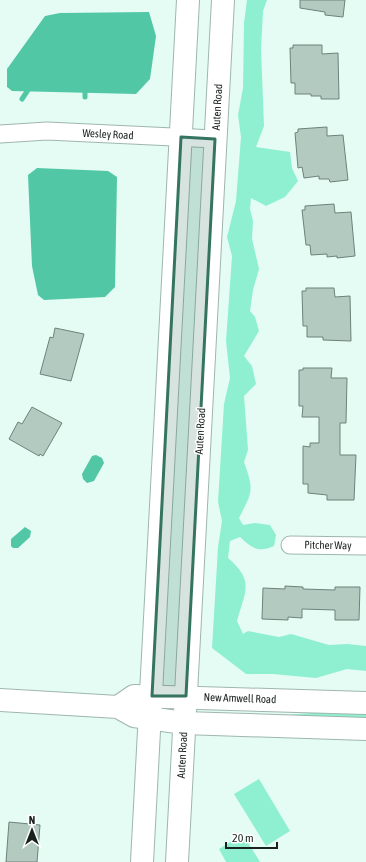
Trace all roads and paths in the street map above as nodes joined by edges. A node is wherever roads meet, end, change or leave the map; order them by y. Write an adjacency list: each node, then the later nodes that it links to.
1 (188, 0): 4 (street)
2 (223, 0): 5 (street, Auten Road)
3 (0, 134): 4 (street, Wesley Road)
4 (181, 137): 5 (street, Wesley Road); 8 (street)
5 (215, 139): 9 (street, Auten Road)
6 (290, 545): 7 (street, Pitcher Way)
7 (366, 546)
8 (152, 696): 9 (street, New Amwell Road); 12 (street, New Amwell Road); 13 (street)
9 (186, 696): 11 (street, New Amwell Road); 14 (street, Auten Road)
10 (0, 700): 12 (street)
11 (366, 703)
12 (118, 707): 13 (street)
13 (151, 718): 14 (street); 16 (street)
14 (184, 723): 15 (street); 17 (street, Auten Road)
15 (366, 729)
16 (142, 862)
17 (177, 862)

